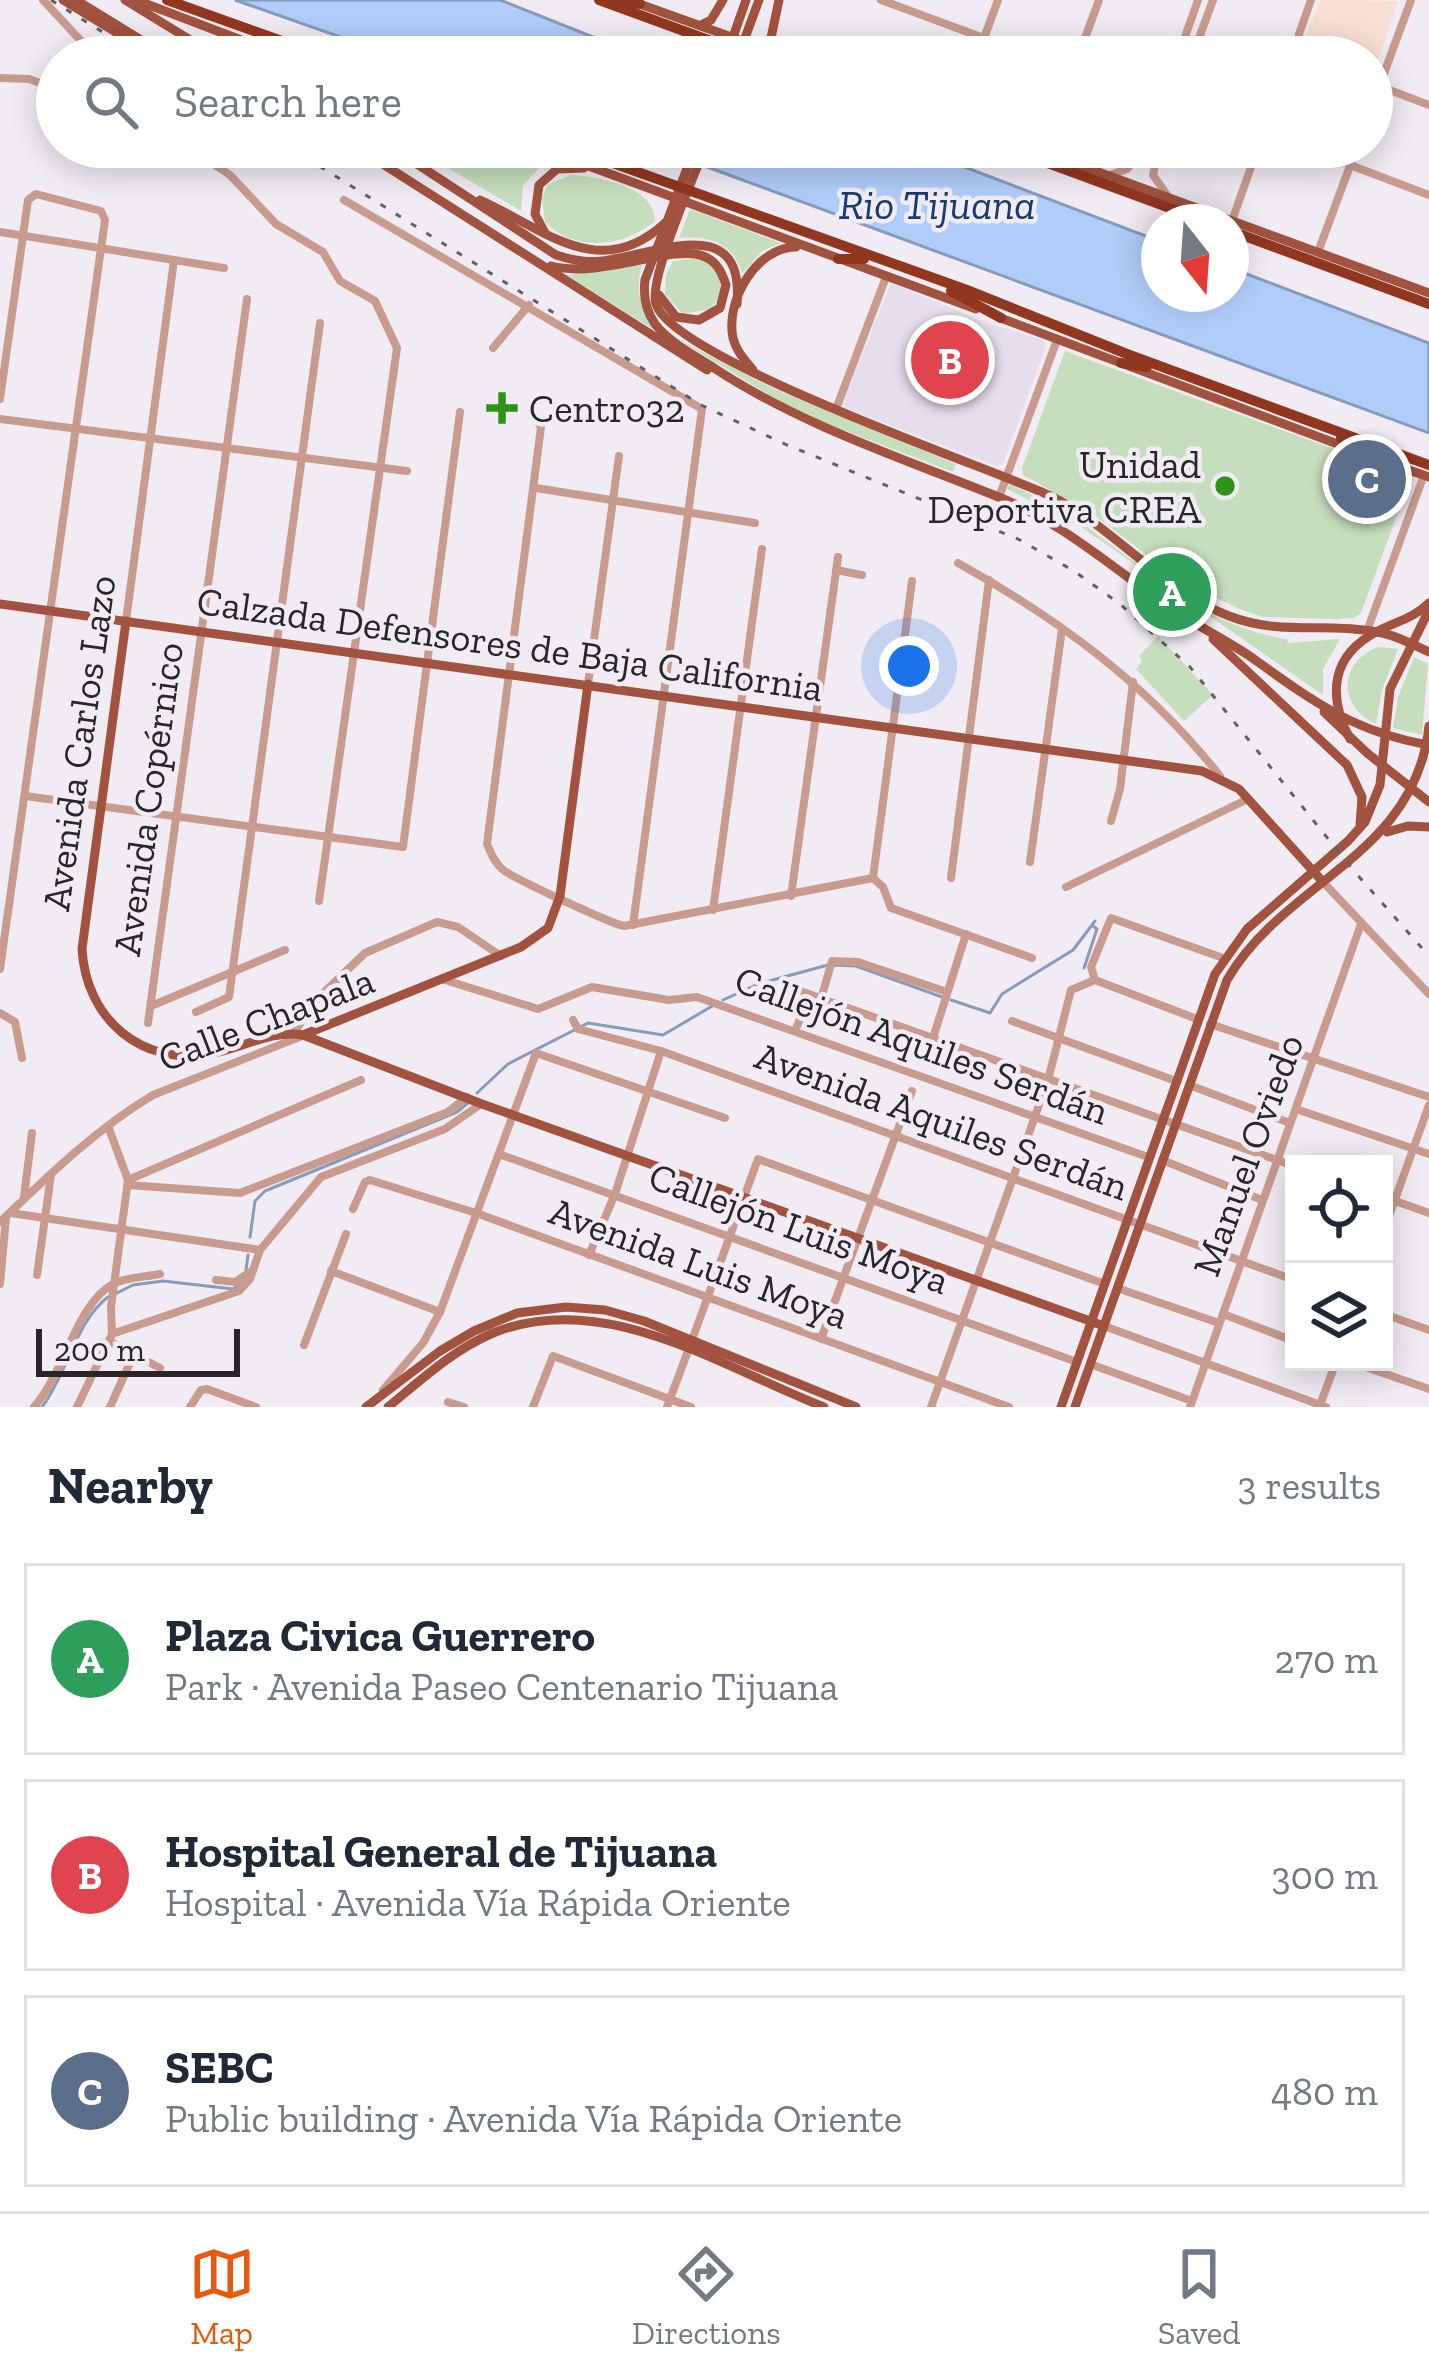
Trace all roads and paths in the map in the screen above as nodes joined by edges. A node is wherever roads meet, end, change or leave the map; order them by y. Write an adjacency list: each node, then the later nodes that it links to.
1 (43, 0): 23 (street)
2 (62, 0): 24 (main road)
3 (76, 0): 25 (main road)
4 (125, 0): 26 (main road)
5 (136, 0): 27 (main road)
6 (167, 0): 28 (highway)
7 (599, 0): 29 (highway)
8 (617, 0): 20 (highway)
9 (723, 0): 21 (main road)
10 (746, 0): 22 (main road)
11 (759, 0): 22 (main road)
12 (779, 0): 33 (main road)
13 (881, 0): 34 (street)
14 (998, 0): 35 (street)
15 (1099, 0): 36 (street)
16 (1198, 0): 37 (street)
17 (1213, 0): 38 (street)
18 (1311, 0): 39 (street)
19 (1411, 0): 40 (street)
20 (634, 2): 21 (main road)
21 (701, 25): 30 (main road)
22 (742, 28): 31 (main road); 32 (main road)
23 (77, 36)
24 (127, 36)
25 (132, 36)
26 (184, 36)
27 (231, 36)
28 (268, 36)
29 (698, 36)
30 (730, 36)
31 (738, 36)
32 (741, 36)
33 (771, 36)
34 (979, 36)
35 (985, 36)
36 (1086, 36)
37 (1185, 36)
38 (1200, 36)
39 (1298, 36)
40 (1393, 48)
41 (0, 78): 42 (street)
42 (36, 82)
43 (1393, 91): 44 (street)
44 (1429, 105)
45 (220, 168): 111 (street)
46 (389, 168): 82 (main road)
47 (423, 168): 63 (main road)
48 (564, 168): 74 (main road)
49 (584, 168): 61 (main road)
50 (600, 168): 61 (main road)
51 (625, 168): 79 (highway)
52 (689, 168): 70 (main road)
53 (695, 168): 70 (main road)
54 (1061, 168): 67 (highway)
55 (1092, 168): 62 (main road)
56 (1127, 168): 62 (street)
57 (1154, 168): 66 (street)
58 (1251, 168): 69 (street)
59 (1349, 168): 78 (street)
60 (1358, 168): 64 (street)
61 (612, 172): 76 (main road)
62 (1109, 175): 66 (main road)
63 (462, 194): 74 (main road); 89 (main road)
64 (1429, 195)
65 (344, 200): 90 (street)
66 (1173, 200): 68 (main road)
67 (1159, 204)
68 (1184, 204)
69 (1238, 204)
70 (675, 213): 74 (main road); 84 (main road); 84 (main road)
71 (1249, 227): 78 (main road)
72 (0, 232): 73 (street)
73 (21, 235): 77 (street); 77 (street); 99 (street)
74 (549, 237)
75 (1249, 238): 88 (highway)
76 (803, 248): 81 (main road); 89 (main road)
77 (100, 249): 80 (street); 105 (street)
78 (1318, 252): 88 (main road)
79 (871, 259): 81 (highway); 86 (highway)
80 (174, 260): 83 (street); 106 (street, Avenida Carlos Lazo)
81 (838, 260): 85 (main road)
82 (540, 263): 84 (main road); 98 (main road)
83 (224, 268)
84 (655, 270): 97 (main road); 98 (main road)
85 (886, 277): 91 (main road); 100 (street)
86 (927, 277): 91 (highway); 96 (highway)
87 (247, 298): 107 (street, Avenida Copérnico)
88 (1429, 298)
89 (737, 304): 97 (main road)
90 (529, 305): 94 (street); 118 (street)
91 (1000, 319): 93 (main road)
92 (320, 323): 109 (street)
93 (1057, 340): 95 (main road); 114 (street)
94 (493, 348)
95 (1120, 363): 96 (highway); 110 (main road)
96 (1177, 373): 104 (highway)
97 (756, 374): 100 (main road)
98 (759, 398): 116 (main road)
99 (0, 399)
100 (836, 410): 114 (main road)
101 (460, 412): 139 (street)
102 (0, 418): 105 (street)
103 (538, 422): 115 (street)
104 (1318, 424): 110 (highway); 113 (highway)
105 (74, 428): 106 (street); 129 (street)
106 (151, 439): 107 (street); 130 (street, Avenida Carlos Lazo)
107 (226, 449): 109 (street); 134 (street, Avenida Copérnico)
108 (619, 456): 117 (street)
109 (302, 460): 111 (street); 135 (street)
110 (1382, 460): 113 (main road)
111 (379, 467): 112 (street); 137 (street)
112 (406, 471)
113 (1427, 472): 133 (street)
114 (1007, 476): 116 (street); 133 (main road)
115 (536, 488): 117 (street); 140 (street)
116 (999, 497): 132 (main road)
117 (613, 499): 118 (street); 142 (street)
118 (688, 514): 119 (street); 143 (street)
119 (755, 523)
120 (762, 549): 144 (street)
121 (838, 557): 123 (street)
122 (958, 563): 125 (street)
123 (836, 570): 124 (street); 146 (street)
124 (862, 575)
125 (989, 580): 131 (street); 151 (street)
126 (912, 581): 149 (street)
127 (0, 604): 129 (main road, Calzada Defensores de Baja California)
128 (1429, 606): 133 (main road); 136 (main road)
129 (51, 611): 130 (main road, Calzada Defensores de Baja California); 160 (street)
130 (126, 621): 134 (main road, Calzada Defensores de Baja California); 163 (main road, Avenida Carlos Lazo)
131 (1062, 628): 141 (street); 154 (street)
132 (1204, 630): 145 (main road); 168 (main road)
133 (1372, 631): 136 (main road); 147 (main road)
134 (202, 632): 135 (main road, Calzada Defensores de Baja California); 164 (street, Avenida Copérnico)
135 (277, 642): 137 (main road, Calzada Defensores de Baja California); 167 (street)
136 (1412, 643): 138 (main road); 150 (main road)
137 (353, 652): 139 (main road, Calzada Defensores de Baja California); 170 (street)
138 (1429, 652)
139 (429, 664): 140 (main road, Calzada Defensores de Baja California); 170 (street)
140 (510, 674): 142 (main road, Calzada Defensores de Baja California); 177 (street)
141 (1133, 680): 155 (street); 157 (street)
142 (588, 684): 143 (main road, Calzada Defensores de Baja California); 177 (main road)
143 (666, 694): 144 (main road, Calzada Defensores de Baja California); 182 (street)
144 (739, 705): 146 (main road, Calzada Defensores de Baja California); 180 (street)
145 (1321, 708): 147 (main road); 152 (main road)
146 (816, 716): 149 (main road, Calzada Defensores de Baja California); 178 (street)
147 (1341, 718): 150 (main road); 152 (main road)
148 (1429, 726): 153 (main road)
149 (892, 727): 151 (main road, Calzada Defensores de Baja California); 173 (street)
150 (1384, 735): 153 (main road); 156 (main road)
151 (969, 737): 154 (main road, Calzada Defensores de Baja California); 174 (street)
152 (1350, 739): 156 (main road)
153 (1428, 744): 159 (main road)
154 (1046, 748): 155 (main road, Calzada Defensores de Baja California); 171 (street)
155 (1123, 758): 157 (main road, Calzada Defensores de Baja California); 165 (street)
156 (1383, 766): 159 (main road); 168 (main road)
157 (1220, 776): 161 (main road, Calzada Defensores de Baja California)
158 (1427, 784): 159 (main road)
159 (1415, 790): 162 (main road); 169 (main road)
160 (25, 796): 163 (street); 188 (street)
161 (1250, 798): 172 (main road, Calzada Defensores de Baja California); 176 (street)
162 (1429, 802)
163 (100, 806): 164 (street); 206 (main road, Avenida Carlos Lazo)
164 (176, 817): 167 (street); 197 (street, Avenida Copérnico)
165 (1111, 821)
166 (1429, 826): 169 (main road)
167 (251, 828): 170 (street); 189 (street)
168 (1359, 830): 172 (main road)
169 (1377, 837): 175 (main road)
170 (328, 838): 179 (street)
171 (1030, 862)
172 (1312, 872): 175 (main road, Calzada Defensores de Baja California); 187 (main road)
173 (872, 878): 178 (street); 183 (street)
174 (950, 878)
175 (1323, 883): 181 (street); 203 (main road)
176 (1066, 887)
177 (560, 896): 182 (street); 185 (main road, Calle Chapala)
178 (791, 896): 180 (street)
179 (320, 901)
180 (713, 910): 182 (street)
181 (1361, 924): 193 (street); 211 (street, Manuel Oviedo)
182 (633, 925)
183 (966, 934): 186 (street); 195 (street)
184 (285, 950): 189 (street)
185 (501, 956): 190 (main road, Calle Chapala); 206 (street)
186 (1032, 958)
187 (1223, 958): 191 (street); 200 (main road)
188 (0, 969)
189 (233, 972): 197 (street); 198 (street)
190 (445, 980): 205 (street, Callejón Aquiles Serdán); 206 (main road, Calle Chapala)
191 (1095, 980): 200 (street); 208 (street)
192 (786, 986): 194 (street)
193 (1429, 994)
194 (810, 995): 196 (street); 205 (street)
195 (946, 996): 196 (street); 207 (street)
196 (821, 999): 207 (street)
197 (151, 1006): 202 (street, Avenida Copérnico)
198 (196, 1012)
199 (0, 1013): 210 (street)
200 (1197, 1019): 214 (main road)
201 (1012, 1021): 208 (street)
202 (148, 1023)
203 (1210, 1024): 211 (street); 215 (main road)
204 (576, 1025): 209 (street, Avenida Aquiles Serdán)
205 (795, 1031): 224 (street, Callejón Aquiles Serdán)
206 (298, 1034): 218 (main road); 228 (street, Calle Chapala)
207 (933, 1038): 213 (street)
208 (1060, 1038): 213 (street); 214 (street)
209 (661, 1052): 217 (street); 230 (street, Avenida Aquiles Serdán)
210 (22, 1058)
211 (1315, 1058): 219 (street); 221 (street, Manuel Oviedo)
212 (362, 1080): 241 (street)
213 (1048, 1080): 224 (street); 225 (street)
214 (1176, 1081): 225 (main road)
215 (1189, 1085): 226 (main road); 227 (street)
216 (912, 1091): 230 (street)
217 (648, 1093): 222 (street); 223 (street); 234 (street)
218 (467, 1097): 220 (main road); 241 (street)
219 (1429, 1101): 231 (street)
220 (482, 1104): 222 (main road); 260 (street)
221 (1296, 1109): 227 (street, Manuel Oviedo); 231 (street)
222 (512, 1115): 232 (street); 234 (main road)
223 (725, 1118)
224 (1034, 1118): 235 (street, Callejón Aquiles Serdán); 240 (street)
225 (1162, 1118): 226 (street); 235 (main road)
226 (1175, 1122): 236 (main road); 237 (street)
227 (1290, 1123): 237 (street, Manuel Oviedo)
228 (108, 1126): 239 (street, Calle Chapala); 241 (street)
229 (32, 1133): 245 (street)
230 (897, 1136): 240 (street, Avenida Aquiles Serdán); 246 (street)
231 (1412, 1148): 233 (street); 242 (street)
232 (500, 1154): 243 (street, Callejón Luis Moya); 251 (street)
233 (1429, 1154)
234 (628, 1156): 243 (street); 244 (main road)
235 (1148, 1157): 254 (main road)
236 (1162, 1160): 247 (street); 254 (main road)
237 (1276, 1160): 238 (street); 247 (street, Manuel Oviedo)
238 (1285, 1163)
239 (52, 1173): 245 (street, Calle Chapala); 253 (street)
240 (1012, 1178): 254 (street, Avenida Aquiles Serdán); 259 (street)
241 (128, 1183): 255 (street)
242 (1393, 1190)
243 (615, 1194): 257 (street, Callejón Luis Moya); 261 (street)
244 (743, 1195): 246 (street); 257 (street); 258 (main road)
245 (24, 1198): 252 (street, Calle Chapala)
246 (871, 1200): 258 (street); 259 (street)
247 (1262, 1200): 262 (street, Manuel Oviedo)
248 (1393, 1200): 250 (street)
249 (353, 1209): 251 (street, Avenida Luis Moya)
250 (1429, 1213)
251 (476, 1214): 261 (street, Avenida Luis Moya); 275 (street)
252 (5, 1217): 253 (street); 271 (street)
253 (45, 1218): 255 (street); 266 (street)
254 (1132, 1222): 262 (street, Avenida Aquiles Serdán); 273 (main road)
255 (122, 1229): 260 (street); 272 (street)
256 (346, 1234): 263 (street)
257 (729, 1235): 267 (street, Callejón Luis Moya); 274 (street)
258 (857, 1236): 267 (street); 270 (main road)
259 (989, 1243): 270 (street); 273 (street)
260 (260, 1250): 264 (street)
261 (589, 1255): 274 (street, Avenida Luis Moya)
262 (1241, 1261): 268 (street, Avenida Aquiles Serdán); 278 (street, Manuel Oviedo)
263 (331, 1271): 275 (street); 285 (street)
264 (248, 1272): 269 (street); 282 (street)
265 (160, 1274): 272 (street)
266 (38, 1275)
267 (844, 1276): 277 (street, Callejón Luis Moya); 284 (street)
268 (1285, 1277)
269 (217, 1280)
270 (976, 1281): 277 (street); 279 (main road)
271 (0, 1285)
272 (114, 1285): 282 (street); 302 (street)
273 (1111, 1286): 278 (street); 279 (main road); 280 (main road)
274 (707, 1297): 284 (street, Avenida Luis Moya); 286 (street)
275 (440, 1312): 295 (street)
276 (1393, 1317): 281 (street)
277 (962, 1318): 288 (street, Callejón Luis Moya); 293 (street)
278 (1221, 1318): 283 (street); 289 (street, Manuel Oviedo)
279 (1091, 1322): 280 (main road); 288 (main road)
280 (1104, 1326): 288 (main road); 289 (street)
281 (1429, 1330)
282 (111, 1337): 287 (street); 303 (street)
283 (1285, 1338)
284 (820, 1339): 293 (street, Avenida Luis Moya)
285 (304, 1345)
286 (690, 1346): 295 (main road); 298 (street); 299 (main road); 307 (main road); 312 (main road)
287 (134, 1356): 290 (street); 304 (street)
288 (1083, 1363): 300 (street, Callejón Luis Moya); 315 (main road); 316 (main road)
289 (1206, 1363): 300 (street, Manuel Oviedo); 301 (street)
290 (160, 1368)
291 (1333, 1371): 301 (street)
292 (1377, 1371): 294 (street)
293 (940, 1382): 313 (street); 314 (street, Avenida Luis Moya)
294 (1429, 1389)
295 (379, 1396): 306 (main road)
296 (192, 1402): 305 (street)
297 (448, 1402): 308 (street)
298 (668, 1403): 309 (street); 310 (street)
299 (801, 1403): 311 (main road)
300 (1191, 1404)
301 (1322, 1406)
302 (34, 1407)
303 (77, 1407)
304 (110, 1407)
305 (256, 1407)
306 (366, 1407)
307 (388, 1407)
308 (464, 1407)
309 (533, 1407)
310 (692, 1407)
311 (824, 1407)
312 (856, 1407)
313 (931, 1407)
314 (1009, 1407)
315 (1061, 1407)
316 (1075, 1407)

